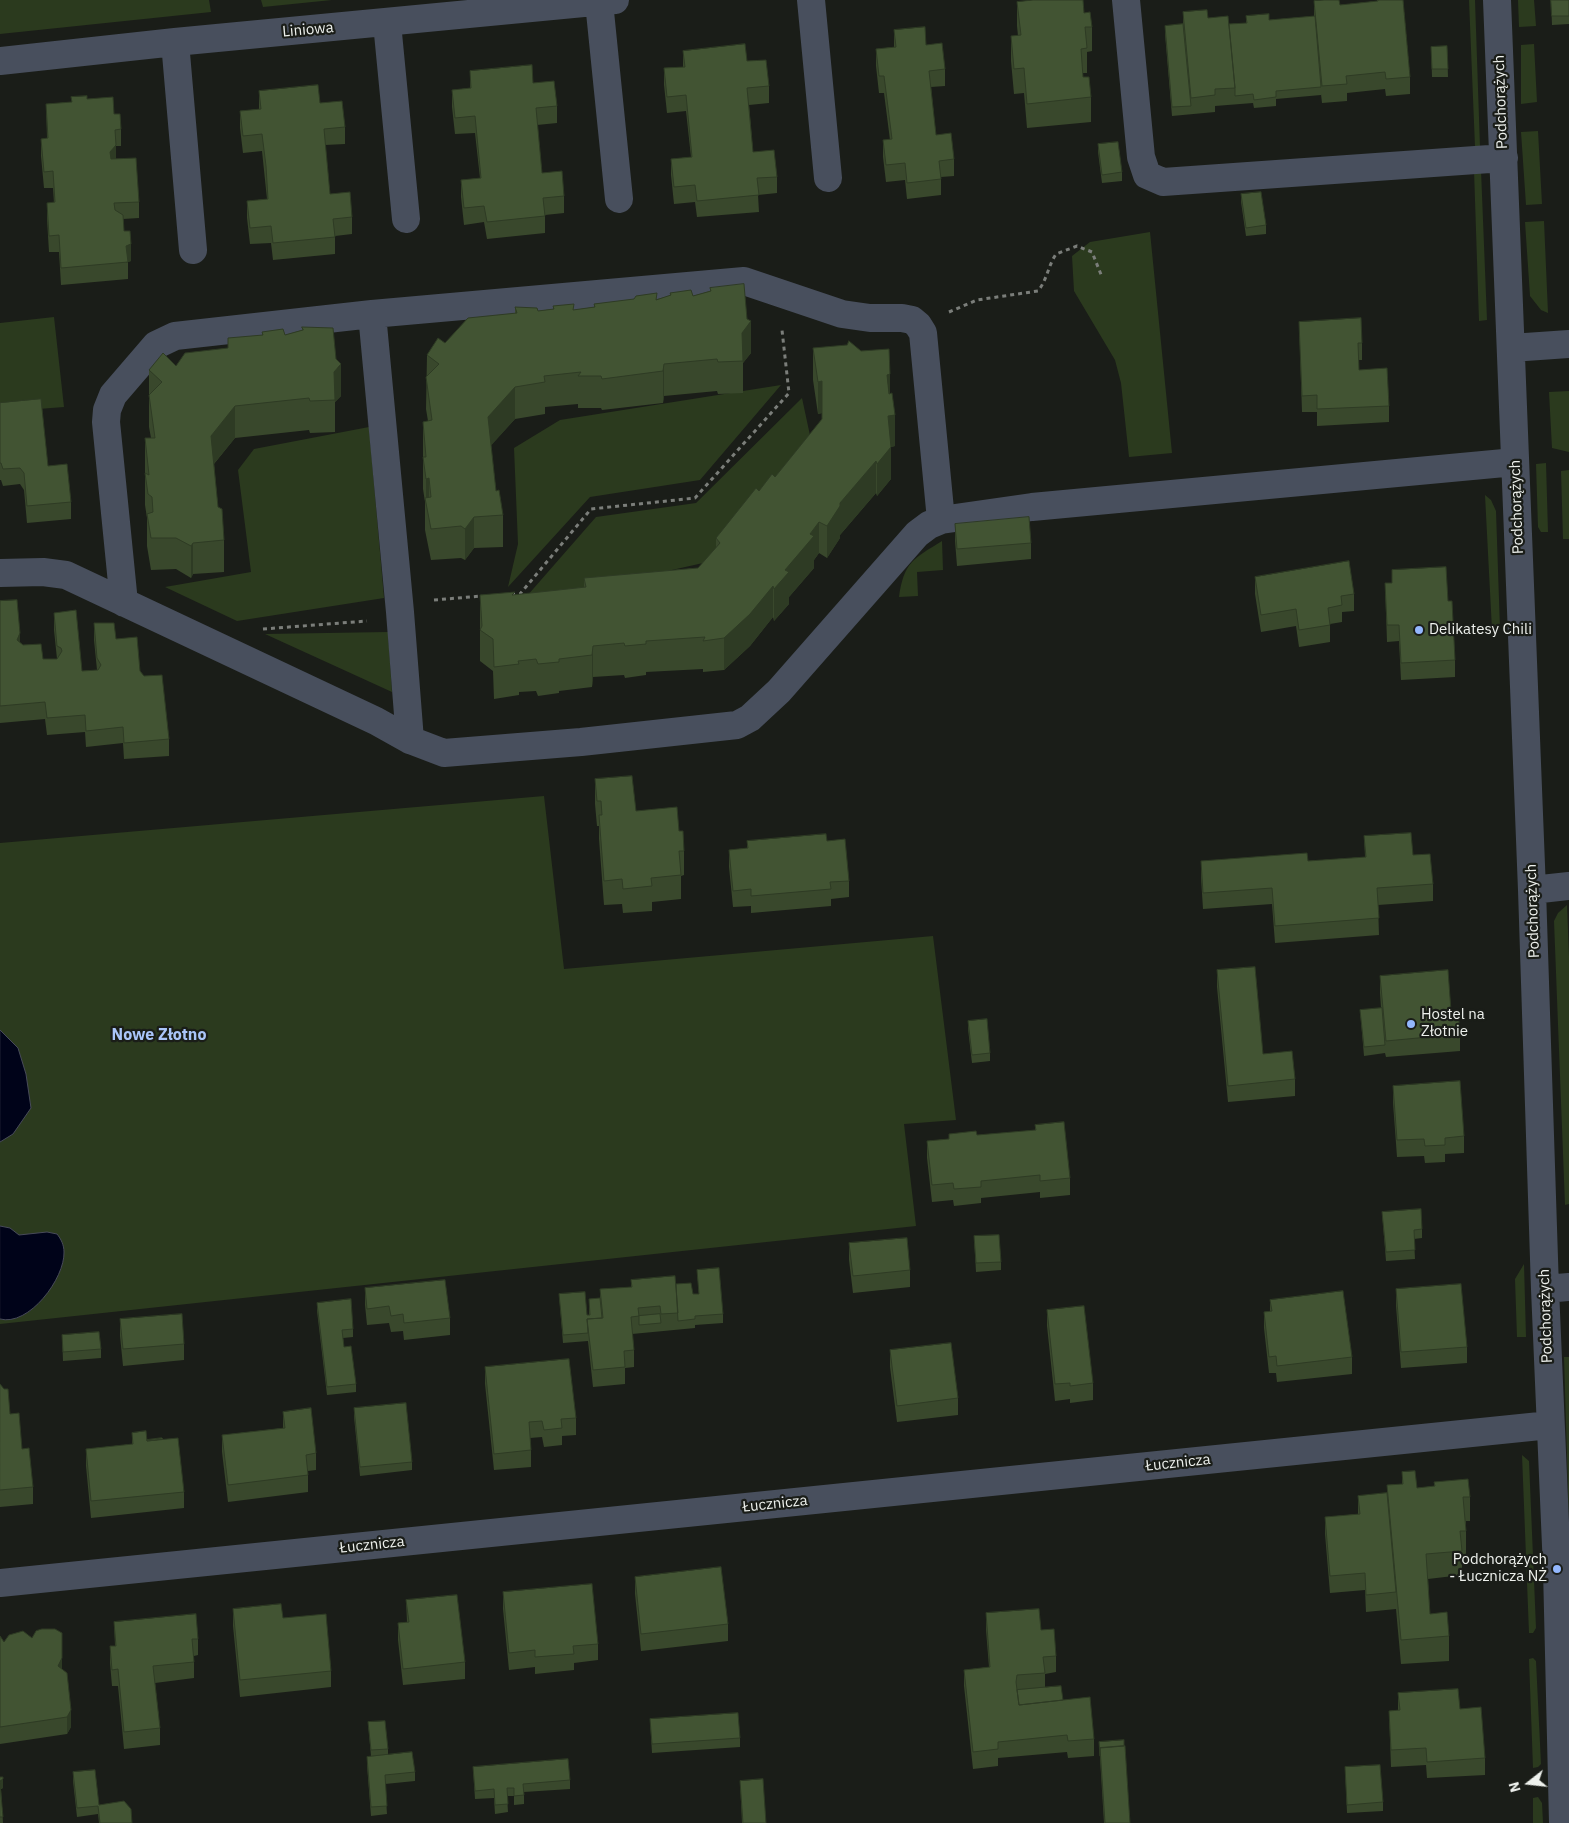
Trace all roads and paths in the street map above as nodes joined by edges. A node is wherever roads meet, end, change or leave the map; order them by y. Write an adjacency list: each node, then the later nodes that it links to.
1 (811, 0): 9 (street)
2 (1126, 0): 8 (street)
3 (1497, 0): 8 (street, Podchorążych)
4 (607, 1): 5 (street, Liniowa); 10 (street)
5 (387, 23): 6 (street, Liniowa); 11 (street)
6 (175, 42): 7 (street, Liniowa); 12 (street)
7 (0, 61)
8 (1504, 158): 18 (street, Podchorążych)
9 (828, 178)
10 (619, 199)
11 (406, 219)
12 (192, 250)
13 (1102, 277): 16 (path)
14 (779, 292): 15 (street); 16 (street); 22 (path)
15 (372, 314): 24 (street); 25 (street)
16 (918, 325): 20 (street)
17 (1569, 344): 18 (street)
18 (1511, 348): 19 (street, Podchorążych)
19 (1515, 462): 20 (street); 29 (street, Podchorążych)
20 (941, 520): 27 (street)
21 (0, 573): 24 (street)
22 (510, 594)
23 (491, 596): 25 (path)
24 (124, 603): 26 (street)
25 (400, 612): 26 (path); 27 (street)
26 (229, 652): 27 (street)
27 (410, 740)
28 (1569, 886): 29 (street)
29 (1532, 890): 30 (street, Podchorążych)
30 (1557, 1288): 31 (street, Podchorążych)
31 (1550, 1425): 32 (street, Łucznicza); 33 (street, Podchorążych)
32 (0, 1583)
33 (1563, 1823)

